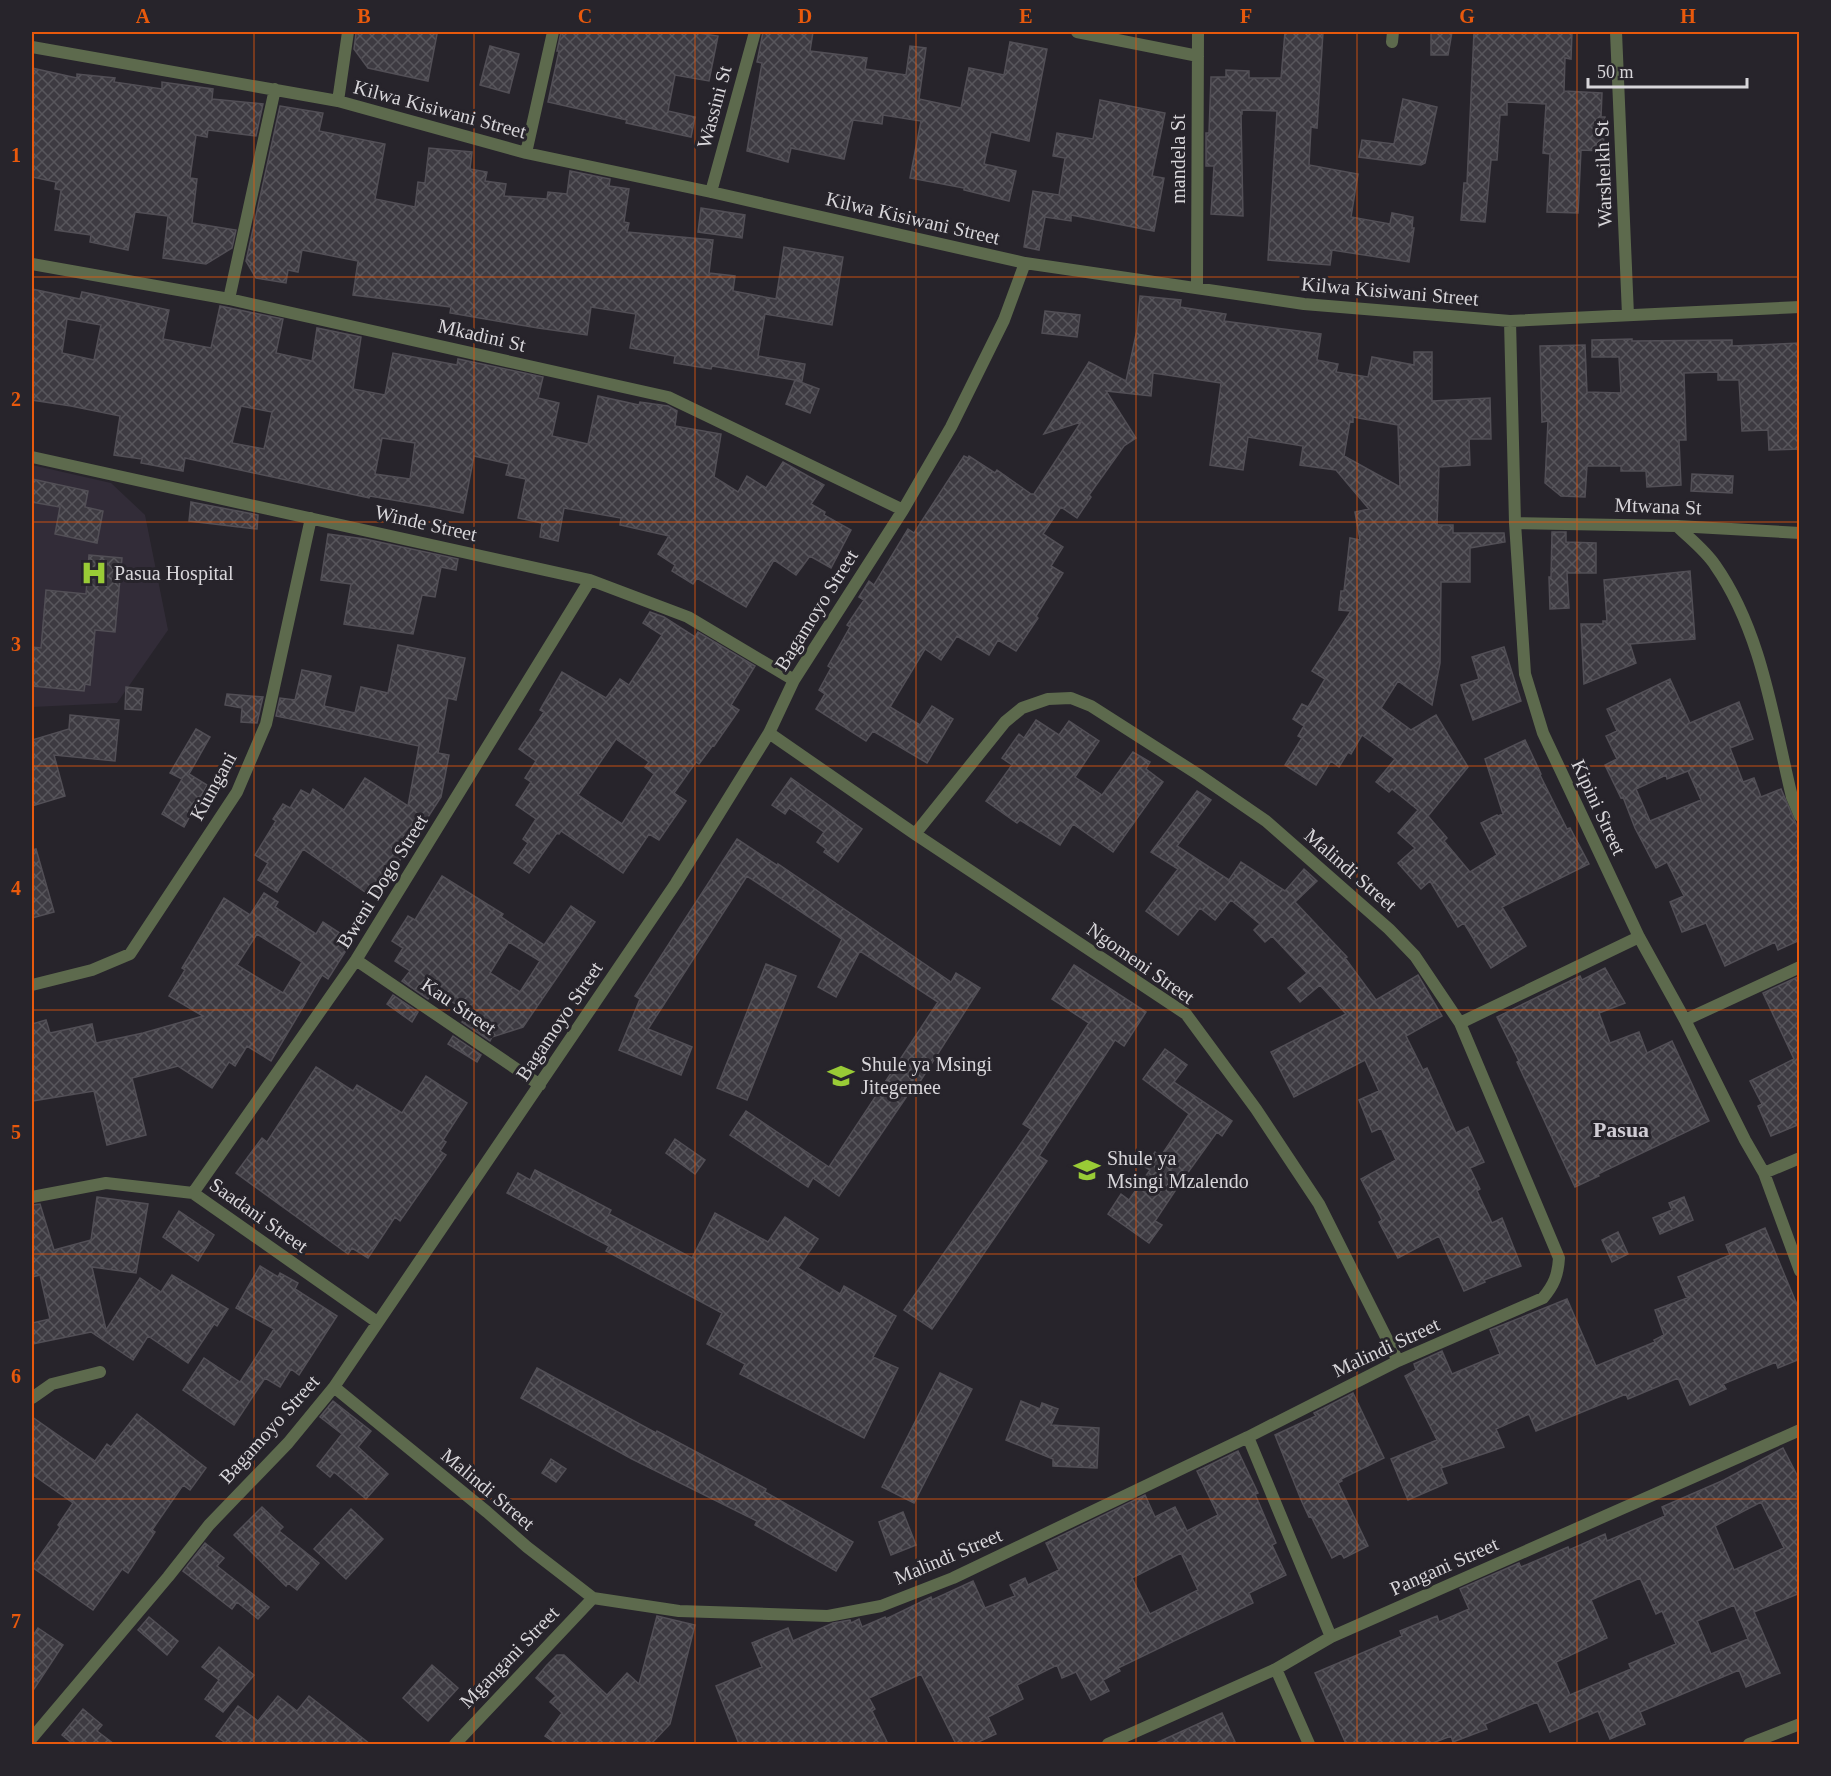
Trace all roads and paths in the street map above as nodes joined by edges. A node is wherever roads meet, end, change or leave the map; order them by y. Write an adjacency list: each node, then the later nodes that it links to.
1 (348, 32): 10 (street)
2 (553, 32): 11 (street)
3 (755, 32): 12 (street, Wassini St)
4 (1077, 32): 8 (street)
5 (1198, 32): 8 (street, mandela St)
6 (1616, 32): 18 (street, Warsheikh St)
7 (32, 47): 9 (street, Kilwa Kisiwani Street)
8 (1198, 56): 15 (street, mandela St)
9 (275, 89): 10 (street, Kilwa Kisiwani Street); 16 (street)
10 (338, 101): 11 (street, Kilwa Kisiwani Street)
11 (526, 153): 12 (street, Kilwa Kisiwani Street)
12 (711, 192): 13 (street, Kilwa Kisiwani Street)
13 (1024, 263): 15 (street, Kilwa Kisiwani Street); 21 (street, Bagamoyo Street)
14 (32, 264): 16 (street, Mkadini St)
15 (1197, 287): 19 (street, Kilwa Kisiwani Street)
16 (229, 299): 21 (street, Mkadini St)
17 (1800, 307): 18 (street, Kilwa Kisiwani Street)
18 (1628, 315): 19 (street, Kilwa Kisiwani Street)
19 (1510, 321): 23 (street, Kipini Street)
20 (32, 457): 22 (street, Winde Street)
21 (903, 510): 27 (street, Bagamoyo Street)
22 (311, 518): 26 (street, Winde Street); 34 (street, Kiungani)
23 (1515, 523): 24 (street, Mtwana St); 31 (street, Kipini Street)
24 (1677, 525): 25 (street, Mtwana St); 29 (street)
25 (1800, 533)
26 (590, 580): 27 (street, Winde Street); 32 (street, Bweni Dogo Street)
27 (794, 680): 28 (street, Bagamoyo Street)
28 (769, 733): 30 (street, Ngomeni Street); 37 (street, Bagamoyo Street)
29 (1800, 816)
30 (915, 834): 36 (street, Malindi Street); 44 (street, Ngomeni Street)
31 (1639, 937): 35 (street, Kipini Street); 36 (street)
32 (356, 960): 37 (street, Kau Street); 40 (street, Bweni Dogo Street)
33 (1800, 968): 35 (street)
34 (32, 985)
35 (1685, 1020): 39 (street, Kipini Street)
36 (1460, 1023): 44 (street, Malindi Street)
37 (540, 1085): 43 (street, Bagamoyo Street)
38 (1800, 1158): 39 (street)
39 (1764, 1173): 42 (street, Kipini Street)
40 (193, 1193): 41 (street, Saadani Street); 43 (street, Saadani Street)
41 (32, 1197)
42 (1800, 1271)
43 (376, 1322): 46 (street, Bagamoyo Street)
44 (1398, 1361): 49 (street, Malindi Street)
45 (100, 1372): 47 (street)
46 (334, 1387): 50 (street, Malindi Street); 54 (street, Bagamoyo Street)
47 (32, 1398)
48 (1800, 1430): 51 (street, Pangani Street)
49 (1248, 1437): 50 (street, Malindi Street); 51 (street)
50 (593, 1598): 55 (street, Mgangani Street)
51 (1331, 1638): 52 (street, Pangani Street)
52 (1276, 1669): 56 (street, Pangani Street); 57 (street)
53 (1800, 1724): 58 (street)
54 (32, 1738)
55 (455, 1744)
56 (1108, 1744)
57 (1309, 1744)
58 (1749, 1744)

